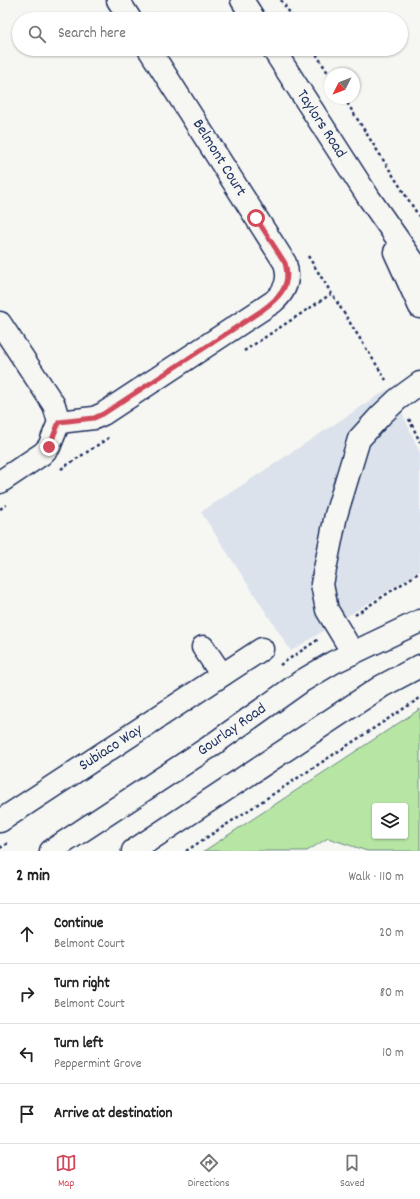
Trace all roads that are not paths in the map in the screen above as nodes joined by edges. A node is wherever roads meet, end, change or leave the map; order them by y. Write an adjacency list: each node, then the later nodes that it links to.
1 (118, 0): 3 (main road)
2 (242, 0): 4 (main road)
3 (126, 12)
4 (250, 12)
5 (153, 56): 12 (main road, Belmont Court)
6 (278, 56): 7 (main road, Taylors Road)
7 (369, 198): 8 (main road, Taylors Road); 9 (main road, Taylors Road)
8 (420, 271)
9 (420, 307)
10 (0, 323): 12 (main road)
11 (420, 383): 17 (main road)
12 (59, 422): 13 (main road)
13 (0, 482)
14 (420, 621): 17 (main road, Gourlay Road)
15 (202, 647): 19 (main road)
16 (262, 649): 19 (main road, Subiaco Way)
17 (353, 653): 21 (main road, Gourlay Road)
18 (420, 666): 22 (main road)
19 (222, 675): 20 (main road, Subiaco Way)
20 (0, 821)
21 (51, 851)
22 (133, 851)

